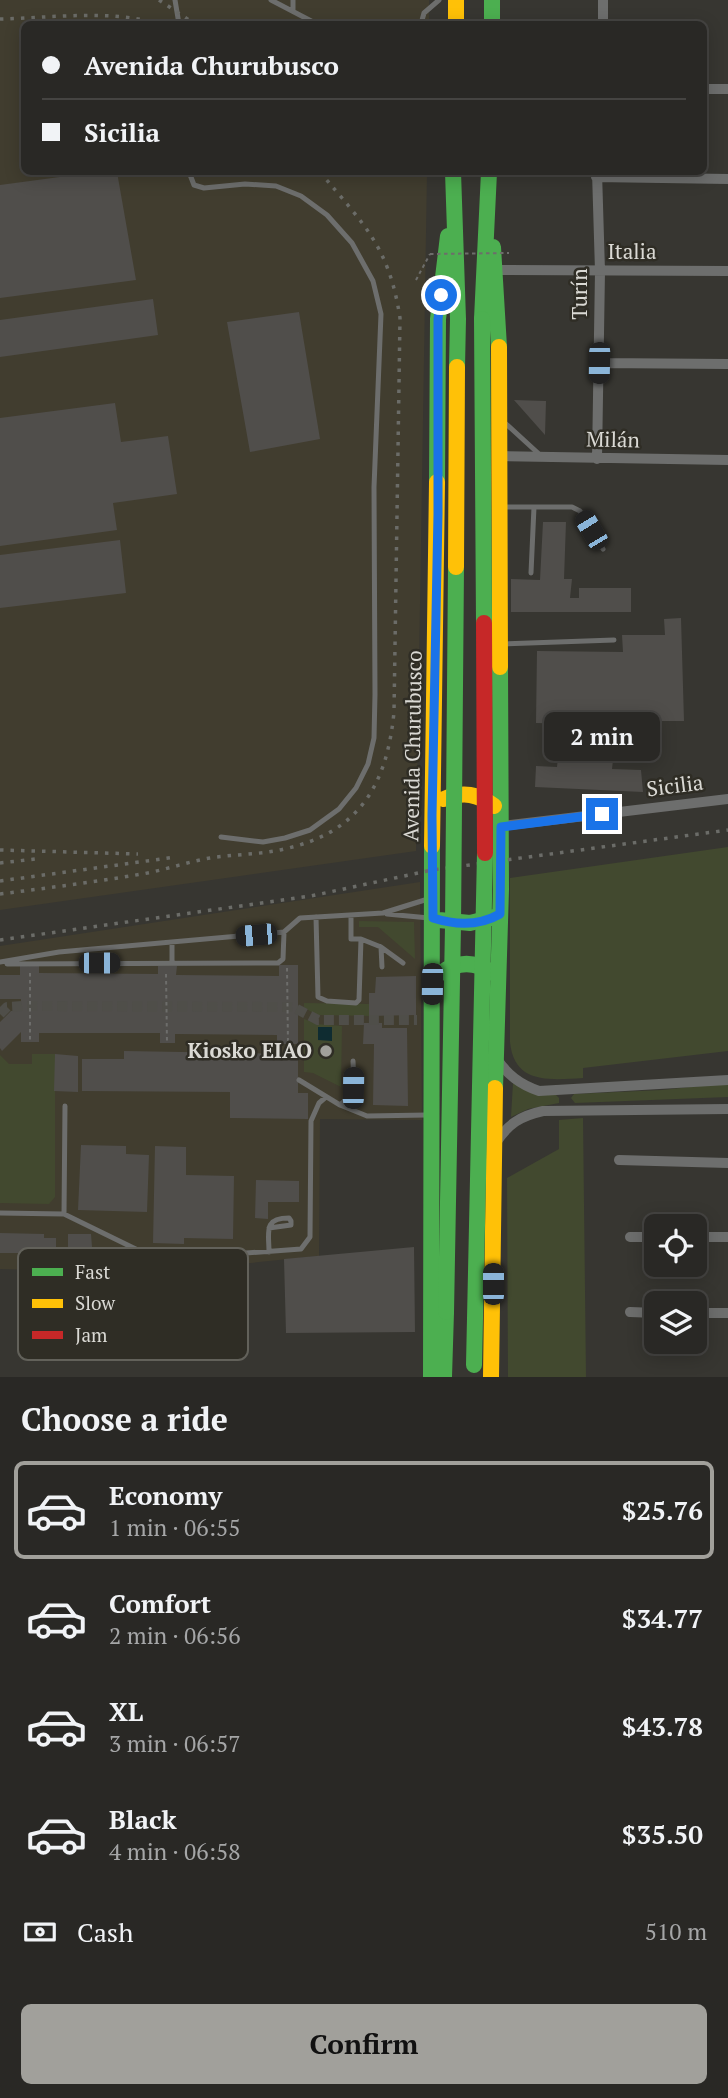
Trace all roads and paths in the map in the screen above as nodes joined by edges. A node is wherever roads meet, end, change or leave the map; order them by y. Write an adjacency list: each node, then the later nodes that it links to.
1 (175, 0): 9 (lane)
2 (271, 0): 8 (lane)
3 (293, 0): 8 (lane)
4 (439, 0): 11 (lane)
5 (456, 0): 12 (main road)
6 (492, 0): 13 (main road)
7 (603, 0): 14 (street)
8 (293, 11): 10 (lane)
9 (178, 21)
10 (311, 21)
11 (422, 21)
12 (456, 21)
13 (492, 21)
14 (603, 21)
15 (707, 89): 16 (street)
16 (728, 89)
17 (190, 175): 46 (lane)
18 (453, 175): 23 (main road, Avenida Churubusco)
19 (489, 175): 24 (main road)
20 (597, 175): 27 (street, Turín)
21 (623, 175): 22 (street)
22 (728, 179)
23 (452, 201): 44 (main road, Avenida Churubusco); 99 (main road, Avenida Churubusco, bridge)
24 (489, 201): 26 (main road); 97 (main road, bridge)
25 (509, 253): 29 (path, bridge)
26 (495, 270): 27 (street, Italia); 32 (main road)
27 (600, 271): 28 (street, Italia); 30 (street, Turín)
28 (728, 271)
29 (415, 280)
30 (599, 363): 31 (street); 35 (street, Turín)
31 (728, 364)
32 (498, 416): 33 (main road); 34 (lane)
33 (498, 456): 34 (street, Milán); 37 (main road)
34 (543, 458): 35 (street, Milán)
35 (597, 459): 36 (street, Milán)
36 (728, 460)
37 (498, 507): 38 (lane); 42 (main road)
38 (534, 507): 39 (lane); 40 (lane)
39 (603, 550)
40 (531, 573)
41 (614, 640): 42 (lane)
42 (499, 645): 45 (main road)
43 (728, 799): 45 (street, Sicilia)
44 (432, 816): 45 (main road); 47 (main road, Avenida Churubusco)
45 (501, 821): 49 (main road)
46 (221, 837)
47 (433, 897): 48 (lane); 52 (main road, Avenida Churubusco)
48 (383, 913): 50 (lane); 52 (lane)
49 (500, 914): 52 (main road); 64 (main road)
50 (351, 916): 51 (lane); 54 (lane)
51 (316, 917): 53 (lane); 54 (lane)
52 (433, 918): 65 (main road, Avenida Churubusco)
53 (284, 932): 55 (lane); 57 (lane)
54 (361, 939): 56 (lane)
55 (173, 942): 57 (lane); 58 (lane)
56 (381, 947): 59 (lane); 63 (lane)
57 (173, 962): 58 (lane)
58 (0, 963)
59 (403, 963)
60 (30, 965): 66 (path)
61 (287, 965): 68 (path)
62 (166, 966): 67 (path)
63 (382, 967)
64 (498, 982): 65 (main road); 69 (main road)
65 (432, 984): 79 (main road, Avenida Churubusco)
66 (30, 1042)
67 (167, 1042)
68 (288, 1044)
69 (495, 1056): 73 (street); 80 (main road)
70 (354, 1061): 75 (lane)
71 (299, 1080): 74 (lane)
72 (728, 1080): 73 (street)
73 (563, 1090): 78 (street)
74 (326, 1097): 75 (lane); 91 (lane)
75 (340, 1105): 79 (lane)
76 (65, 1106): 84 (lane)
77 (728, 1108): 78 (street)
78 (563, 1109): 80 (street)
79 (431, 1115): 98 (main road, Avenida Churubusco)
80 (494, 1146): 100 (main road)
81 (619, 1160): 82 (street)
82 (728, 1163)
83 (0, 1213): 84 (lane)
84 (64, 1214): 90 (lane)
85 (269, 1228): 91 (lane)
86 (630, 1237): 87 (street)
87 (644, 1237)
88 (707, 1237): 89 (street)
89 (728, 1237)
90 (137, 1248)
91 (269, 1252): 92 (lane)
92 (248, 1253)
93 (630, 1312): 94 (street)
94 (644, 1313)
95 (707, 1313): 96 (street)
96 (728, 1313)
97 (474, 1371)
98 (430, 1377)
99 (444, 1377)
100 (491, 1377)

